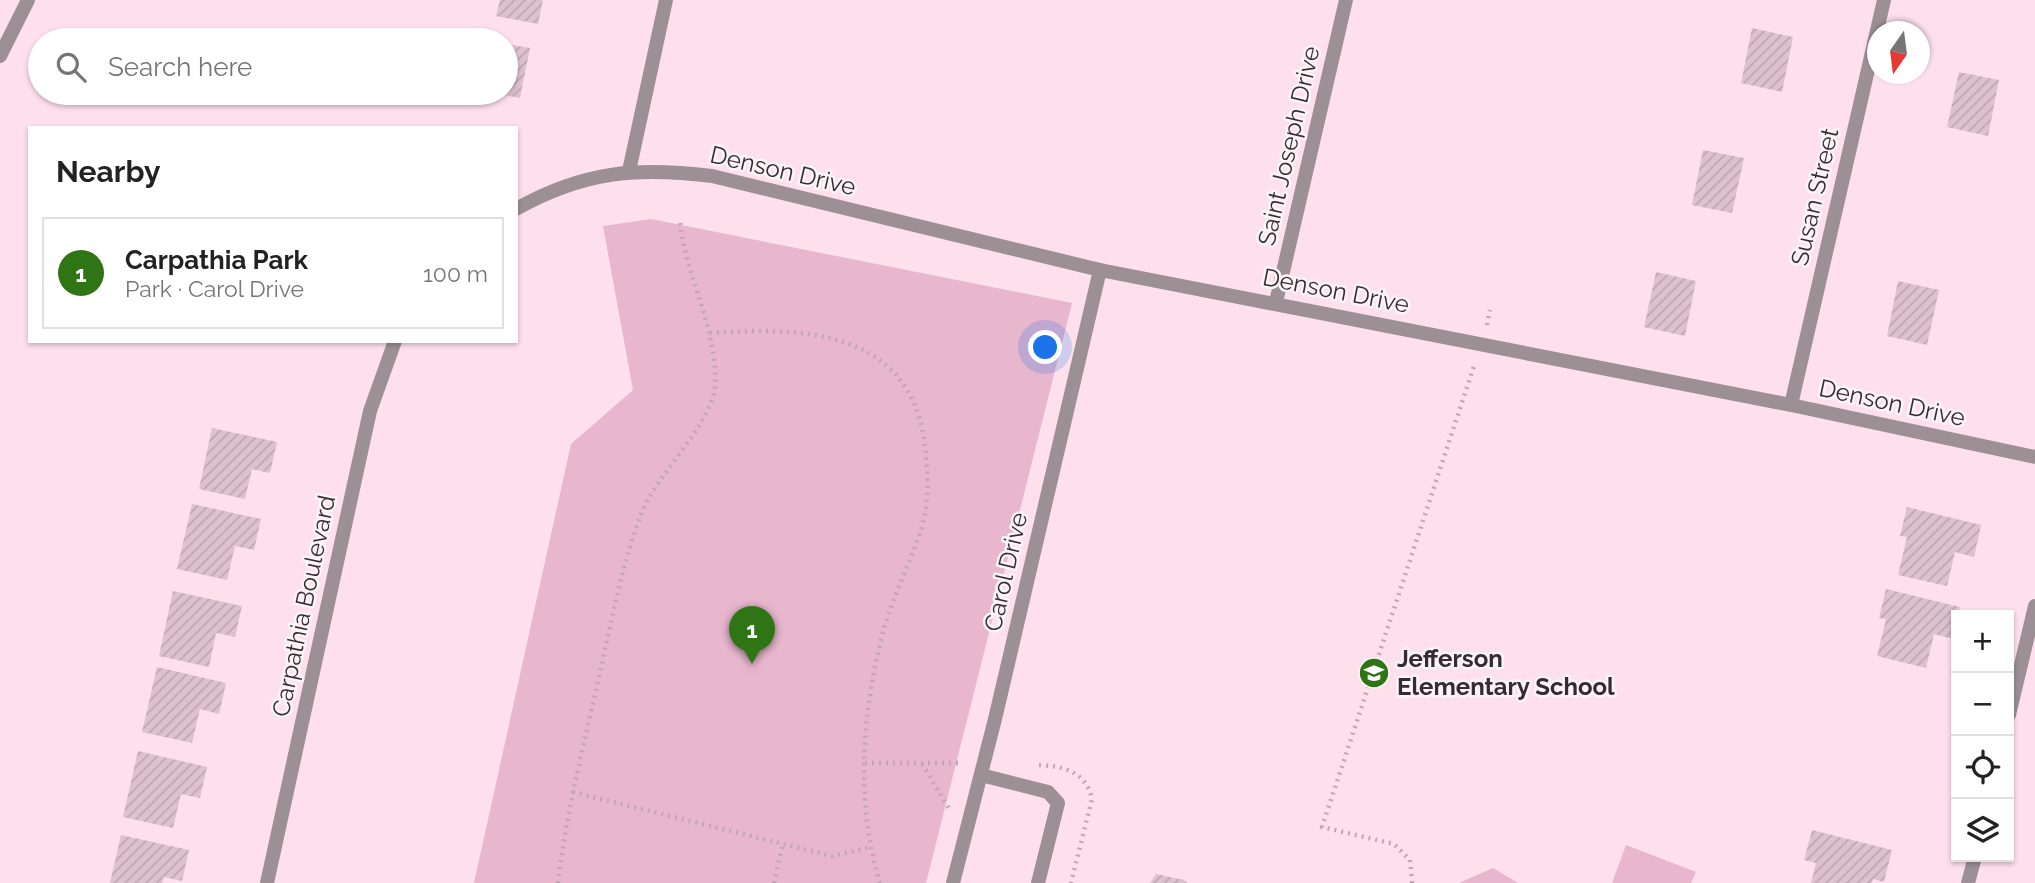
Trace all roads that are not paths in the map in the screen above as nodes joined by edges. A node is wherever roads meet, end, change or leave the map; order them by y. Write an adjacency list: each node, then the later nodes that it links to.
1 (28, 0): 5 (street)
2 (666, 0): 6 (street)
3 (1346, 0): 9 (street, Saint Joseph Drive)
4 (1884, 0): 11 (street, Susan Street)
5 (0, 56)
6 (629, 171): 7 (street); 8 (street, Denson Drive)
7 (518, 208)
8 (1100, 270): 9 (street, Denson Drive); 15 (street, Carol Drive)
9 (1276, 302): 11 (street, Denson Drive)
10 (394, 343): 17 (street, Carpathia Boulevard)
11 (1791, 405): 12 (street, Denson Drive)
12 (2035, 457)
13 (2035, 606): 14 (street)
14 (2014, 694)
15 (983, 768): 18 (street, Carol Drive); 19 (street)
16 (1974, 862): 20 (street)
17 (267, 883)
18 (953, 883)
19 (1038, 883)
20 (1968, 883)

